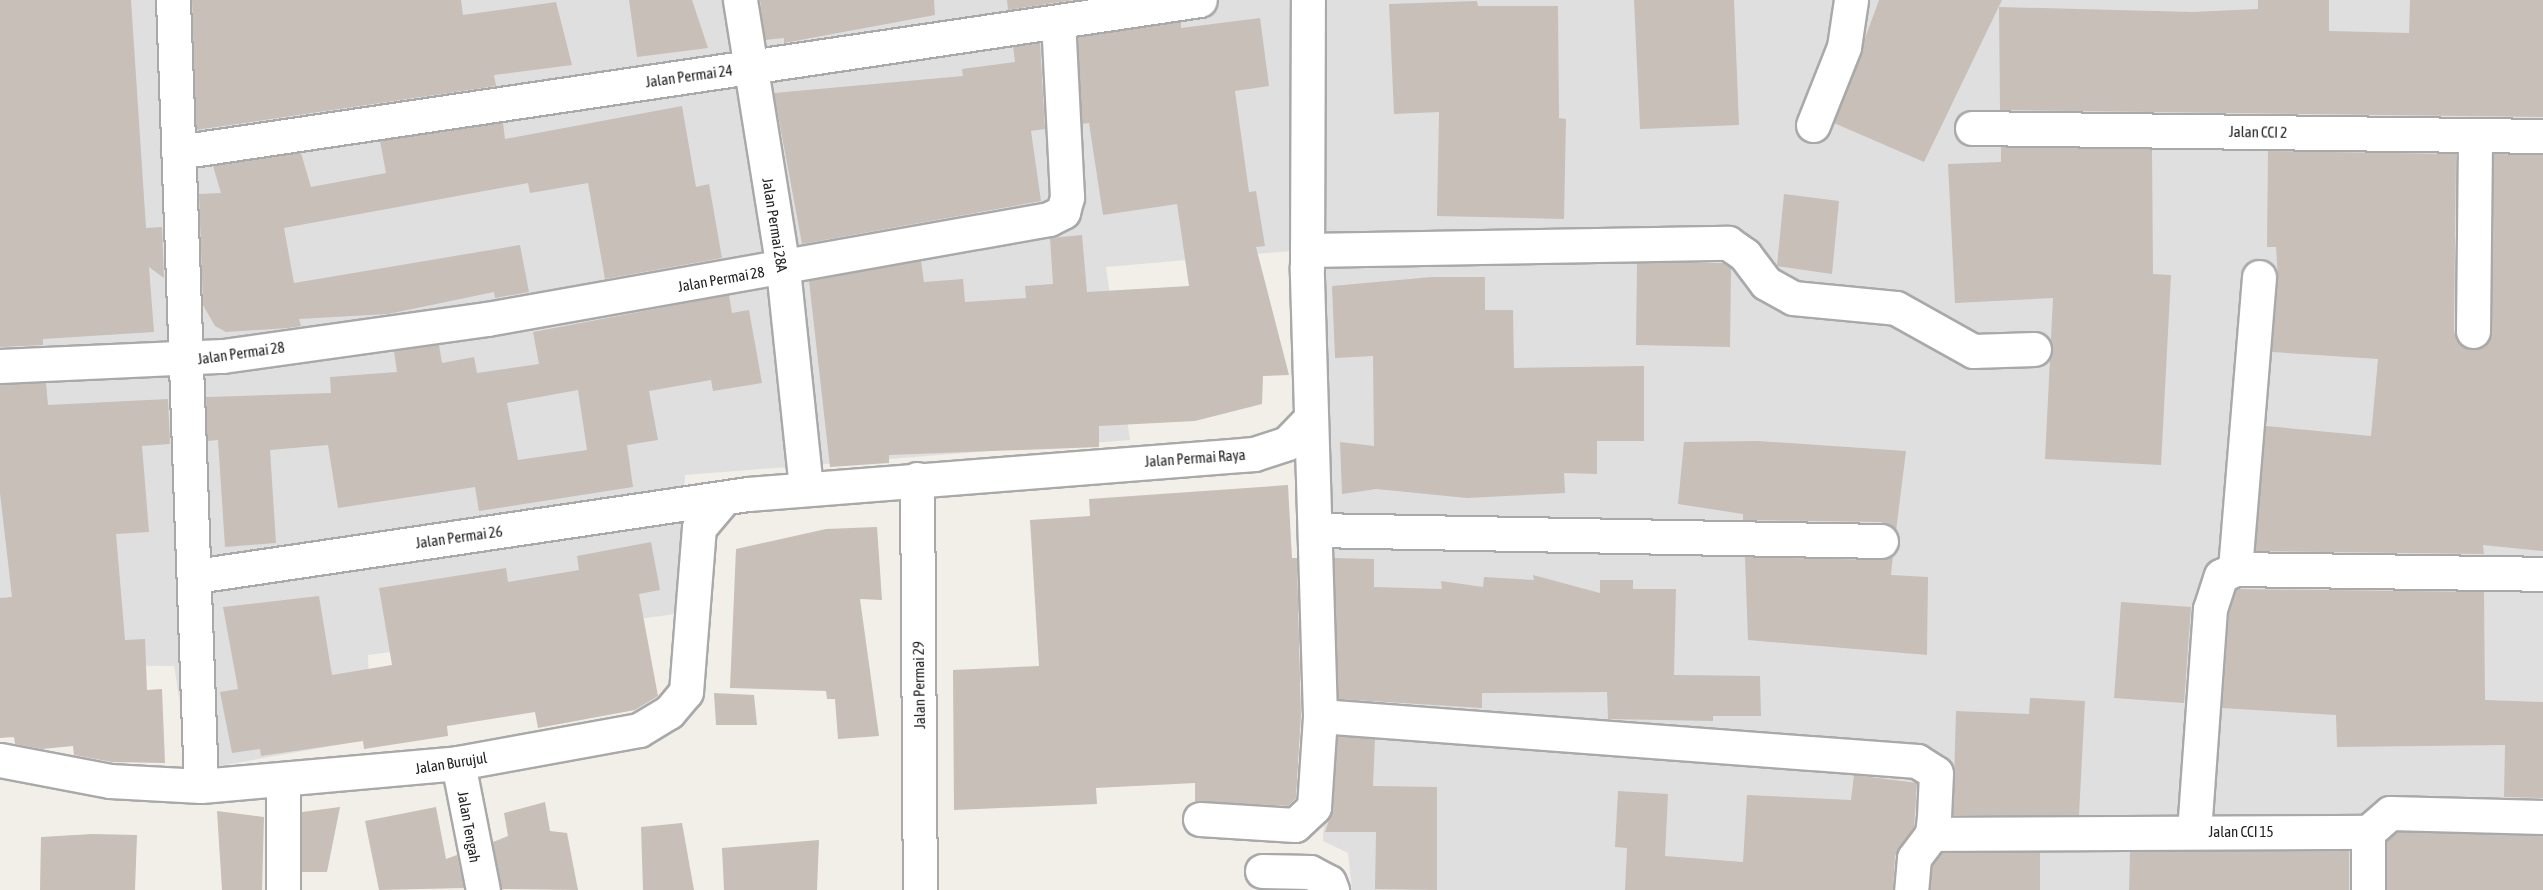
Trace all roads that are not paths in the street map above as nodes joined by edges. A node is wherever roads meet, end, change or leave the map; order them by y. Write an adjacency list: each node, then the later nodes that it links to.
1 (172, 0): 12 (street)
2 (740, 0): 7 (street, Jalan Permai 28A)
3 (1200, 0): 6 (street, Jalan Permai 24)
4 (1308, 0): 13 (street)
5 (1851, 0): 8 (street)
6 (1058, 22): 7 (street, Jalan Permai 24); 14 (street, Jalan Permai 28)
7 (750, 67): 12 (street, Jalan Permai 24); 14 (street, Jalan Permai 28A)
8 (1813, 126)
9 (1972, 128): 10 (street, Jalan CCI 2)
10 (2475, 135): 11 (street, Jalan CCI 2); 16 (street)
11 (2543, 136)
12 (178, 152): 18 (street)
13 (1307, 250): 17 (street); 20 (street)
14 (783, 269): 18 (street, Jalan Permai 28); 22 (street, Jalan Permai 28A)
15 (2259, 277): 26 (street)
16 (2473, 331)
17 (2034, 349)
18 (188, 361): 19 (street, Jalan Permai 28); 28 (street)
19 (0, 366)
20 (1310, 420): 21 (street, Jalan Permai Raya); 24 (street)
21 (916, 479): 22 (street, Jalan Permai Raya); 42 (street, Jalan Permai 29)
22 (806, 488): 23 (street, Jalan Permai Raya)
23 (723, 499): 28 (street, Jalan Permai 26); 31 (street, Jalan Burujul)
24 (1315, 530): 25 (street); 29 (street)
25 (1881, 541)
26 (2235, 569): 27 (street); 36 (street)
27 (2543, 574)
28 (196, 576): 33 (street)
29 (1320, 716): 35 (street); 38 (street)
30 (0, 760): 33 (street, Jalan Burujul)
31 (458, 763): 32 (street, Jalan Burujul); 41 (street, Jalan Tengah)
32 (283, 782): 33 (street, Jalan Burujul); 40 (street)
33 (201, 786)
34 (2543, 817): 37 (street)
35 (1200, 819)
36 (2194, 832): 37 (street, Jalan CCI 15); 38 (street, Jalan CCI 15)
37 (2368, 832): 45 (street)
38 (1932, 834): 44 (street)
39 (1262, 871): 43 (street)
40 (283, 890)
41 (483, 890)
42 (920, 890)
43 (1332, 890)
44 (1911, 890)
45 (2368, 890)

